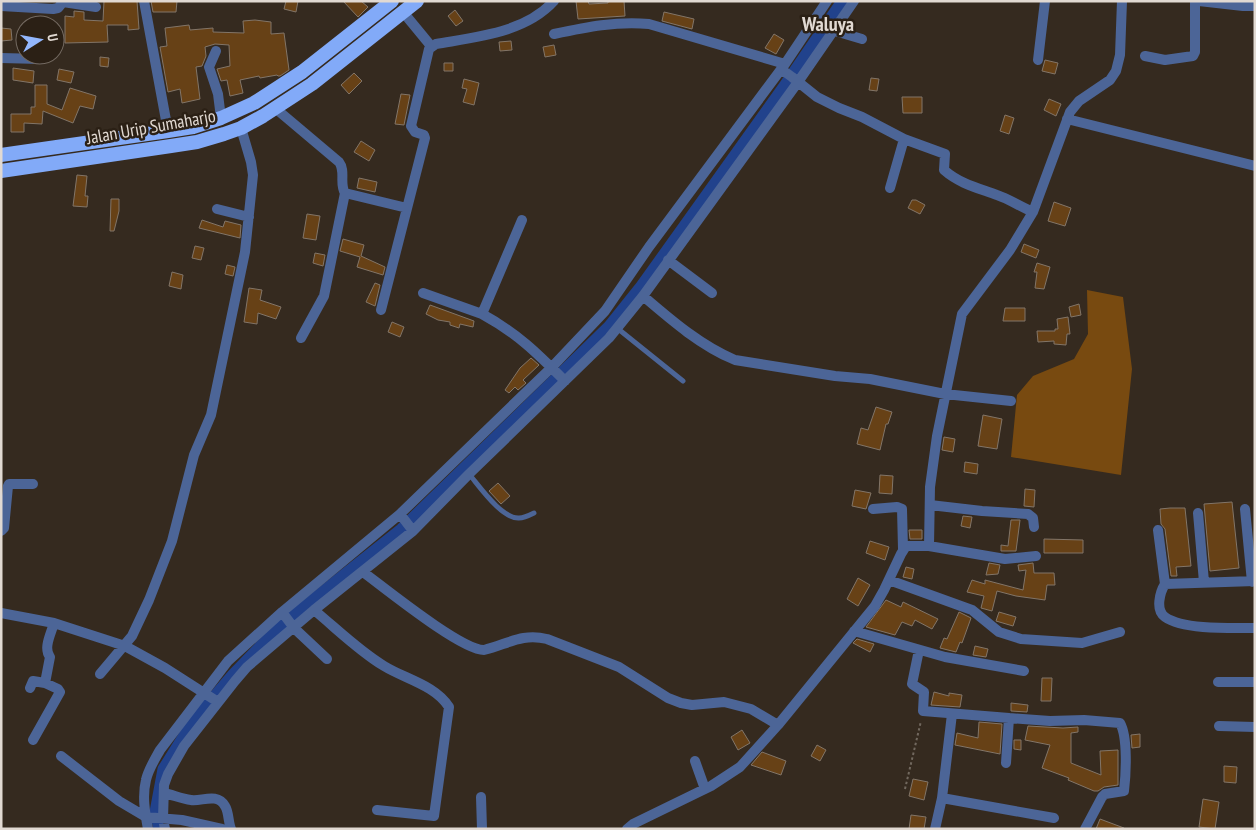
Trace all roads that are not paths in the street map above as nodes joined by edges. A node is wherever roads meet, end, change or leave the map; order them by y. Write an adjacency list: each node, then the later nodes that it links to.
1 (144, 1): 30 (street)
2 (392, 1): 27 (highway, Jalan Urip Sumaharjo)
3 (417, 1): 14 (highway, Jalan Urip Sumaharjo)
4 (554, 1): 18 (street)
5 (827, 1): 24 (street)
6 (854, 1): 15 (street)
7 (1045, 1): 23 (street)
8 (1122, 1): 28 (street)
9 (1195, 1): 20 (street)
10 (1199, 1): 12 (street)
11 (1, 6): 13 (street)
12 (1255, 6)
13 (96, 7)
14 (403, 12): 18 (street); 26 (highway, Jalan Urip Sumaharjo)
15 (835, 31): 17 (street); 25 (street)
16 (554, 34): 24 (street)
17 (862, 39)
18 (431, 46): 37 (street)
19 (216, 51): 27 (street)
20 (1145, 56)
21 (1, 58): 22 (street)
22 (15, 58)
23 (1038, 60)
24 (783, 68): 25 (street); 50 (street)
25 (796, 79): 31 (street); 42 (street)
26 (275, 108): 29 (highway, Jalan Urip Sumaharjo); 36 (street)
27 (221, 118): 30 (highway, Jalan Urip Sumaharjo)
28 (1068, 119): 33 (street); 39 (street)
29 (241, 128): 34 (highway, Jalan Urip Sumaharjo); 40 (street)
30 (168, 132): 32 (highway, Jalan Urip Sumaharjo)
31 (904, 139): 35 (street); 39 (street)
32 (1, 155)
33 (1255, 166)
34 (1, 171)
35 (890, 188)
36 (345, 193): 37 (street); 49 (street)
37 (407, 208): 46 (street)
38 (217, 209): 40 (street)
39 (1032, 212): 52 (street)
40 (249, 217): 82 (street)
41 (522, 220): 47 (street)
42 (668, 260): 44 (street); 45 (street)
43 (423, 293): 47 (street)
44 (712, 294)
45 (644, 296): 48 (street); 52 (street)
46 (381, 310)
47 (482, 314): 50 (street)
48 (617, 328): 50 (street); 51 (lane)
49 (301, 338)
50 (558, 374): 54 (street); 61 (street)
51 (683, 381)
52 (945, 394): 53 (street); 56 (street)
53 (1011, 400)
54 (469, 474): 60 (lane); 63 (street)
55 (33, 484): 64 (street)
56 (930, 505): 62 (street); 66 (street)
57 (873, 509): 67 (street)
58 (1245, 509): 72 (street)
59 (1198, 512): 71 (street)
60 (534, 513)
61 (401, 516): 63 (street); 74 (street)
62 (1034, 527)
63 (412, 529): 69 (street)
64 (1, 530)
65 (1158, 530): 73 (street)
66 (929, 546): 67 (street); 68 (street)
67 (903, 549): 70 (street)
68 (1036, 556)
69 (363, 572): 74 (street); 94 (street)
70 (889, 580): 80 (street); 81 (street)
71 (1204, 582): 72 (street); 73 (street)
72 (1254, 582)
73 (1165, 584): 79 (street)
74 (325, 588): 75 (street); 77 (street)
75 (314, 610): 77 (street); 105 (street)
76 (1, 613): 78 (street)
77 (287, 620): 84 (street); 91 (street); 91 (street)
78 (54, 623): 82 (street); 89 (street)
79 (1255, 628)
80 (854, 632): 83 (street); 94 (street)
81 (1120, 632)
82 (125, 646): 86 (street); 91 (street)
83 (920, 650): 85 (street); 92 (street)
84 (327, 660)
85 (1024, 671)
86 (100, 674)
87 (1218, 682): 88 (street)
88 (1255, 682)
89 (45, 683): 90 (street); 97 (street)
90 (30, 688)
91 (210, 697): 102 (street); 107 (street)
92 (952, 714): 93 (street); 104 (street)
93 (1009, 718): 100 (street); 114 (street)
94 (778, 725): 101 (street)
95 (1219, 726): 96 (street)
96 (1255, 727)
97 (33, 740)
98 (61, 756): 107 (street)
99 (695, 761): 101 (street)
100 (1006, 762)
101 (705, 789): 112 (street)
102 (164, 793): 107 (street); 110 (street)
103 (480, 797): 111 (street)
104 (942, 798): 106 (street); 113 (street)
105 (377, 810)
106 (1054, 818)
107 (157, 820): 108 (street); 109 (street)
108 (148, 829)
109 (222, 829)
110 (231, 829)
111 (482, 829)
112 (627, 829)
113 (935, 829)
114 (1085, 829)

